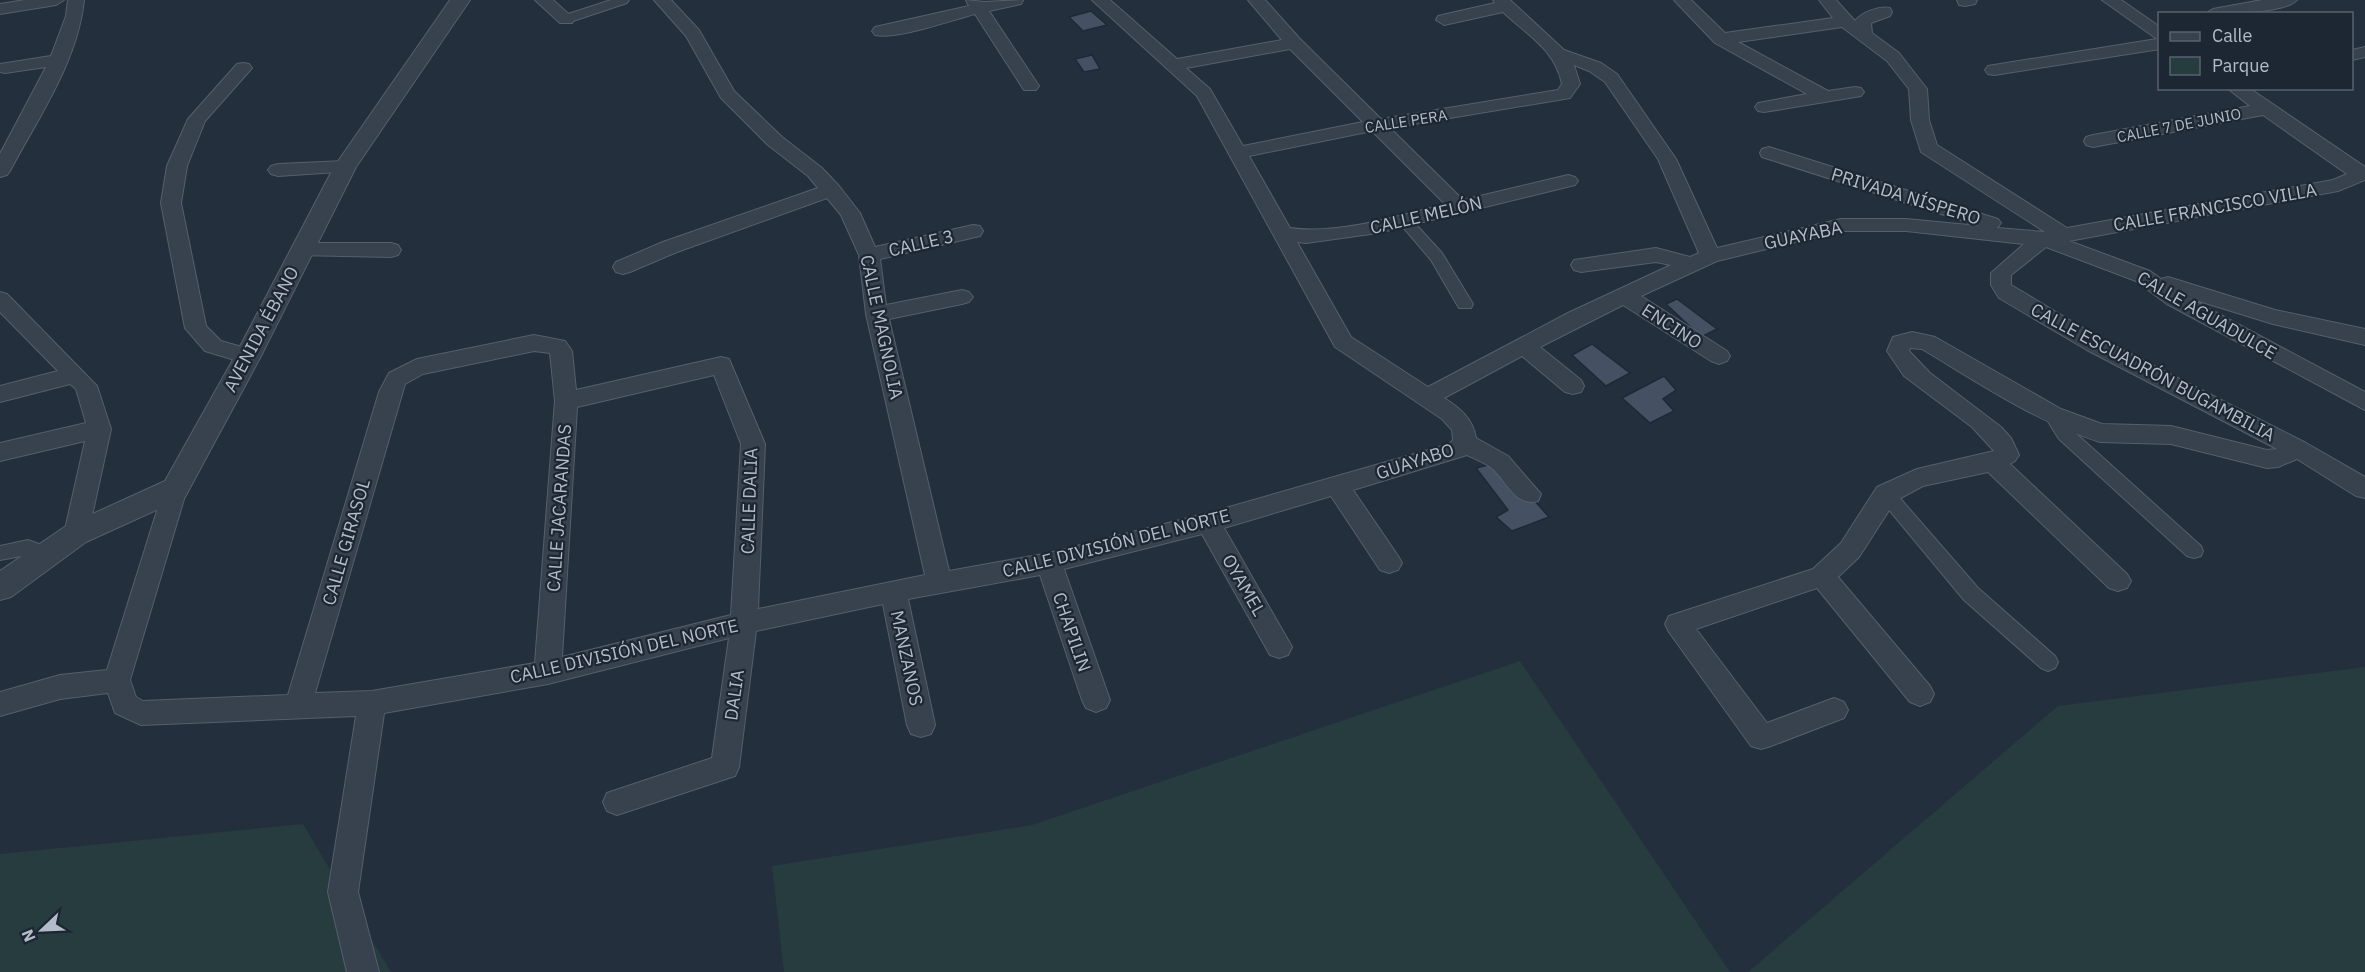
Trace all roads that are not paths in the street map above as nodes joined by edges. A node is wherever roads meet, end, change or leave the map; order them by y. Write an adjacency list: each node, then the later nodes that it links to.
1 (56, 0): 16 (street)
2 (76, 0): 29 (street)
3 (460, 0): 44 (street, AVENIDA ÉBANO)
4 (543, 0): 19 (street)
5 (623, 0): 19 (street)
6 (662, 0): 49 (street, CALLE MAGNOLIA)
7 (1015, 0): 14 (street)
8 (1100, 0): 30 (street, GUAYABO)
9 (1256, 0): 26 (street)
10 (1682, 0): 25 (street)
11 (1827, 0): 21 (street)
12 (2110, 0): 22 (street)
13 (2289, 0): 18 (street)
14 (977, 3): 23 (street); 34 (street)
15 (1504, 3): 20 (street); 28 (street)
16 (0, 9)
17 (1884, 12): 24 (street)
18 (2224, 12)
19 (566, 19)
20 (1444, 20)
21 (1845, 21): 24 (street); 25 (street)
22 (2155, 28)
23 (881, 30)
24 (1863, 34): 54 (street)
25 (1721, 39): 37 (street)
26 (1294, 43): 30 (street); 40 (street)
27 (2158, 44): 33 (street)
28 (1560, 54): 40 (street, CALLE PERA); 58 (street)
29 (58, 60): 31 (street); 46 (street)
30 (1174, 65): 42 (street, GUAYABO)
31 (5, 68)
32 (243, 68): 70 (street)
33 (1994, 70)
34 (1030, 86)
35 (2239, 90): 39 (street)
36 (1854, 92): 37 (street)
37 (1825, 97): 38 (street)
38 (1764, 107)
39 (2266, 109): 41 (street, CALLE 7 DE JUNIO); 47 (street)
40 (1377, 125): 42 (street, CALLE PERA); 50 (street)
41 (2093, 141)
42 (1237, 153): 53 (street, GUAYABO)
43 (1769, 153): 54 (street, PRIVADA NÍSPERO)
44 (345, 167): 45 (street); 55 (street, AVENIDA ÉBANO)
45 (278, 170)
46 (0, 171)
47 (2363, 174): 54 (street, CALLE FRANCISCO VILLA)
48 (1568, 181): 50 (street, CALLE MELÓN)
49 (832, 190): 57 (street, CALLE MAGNOLIA); 60 (street)
50 (1459, 207): 51 (street, CALLE MELÓN)
51 (1404, 220): 53 (street, CALLE MELÓN); 65 (street)
52 (974, 231): 57 (street, CALLE 3)
53 (1284, 234): 75 (street, GUAYABO)
54 (2053, 237): 58 (street, GUAYABA); 61 (street, CALLE AGUADULCE); 81 (street, CALLE ESCUADRÓN BUGAMBILIA)
55 (303, 250): 56 (street); 70 (street, AVENIDA ÉBANO)
56 (391, 250)
57 (869, 255): 66 (street, CALLE MAGNOLIA)
58 (1702, 260): 59 (street); 62 (street, GUAYABA)
59 (1581, 265)
60 (623, 267)
61 (2143, 276): 67 (street); 77 (street, CALLE AGUADULCE)
62 (1625, 296): 69 (street, GUAYABA); 71 (street, ENCINO)
63 (962, 297): 66 (street)
64 (0, 299): 72 (street)
65 (1465, 304)
66 (877, 314): 98 (street, CALLE MAGNOLIA)
67 (2365, 338)
68 (557, 346): 76 (street, CALLE JACARANDAS); 110 (street, CALLE GIRASOL)
69 (1524, 346): 73 (street); 75 (street, GUAYABA)
70 (248, 356): 85 (street, AVENIDA ÉBANO)
71 (1719, 356)
72 (73, 375): 74 (street); 79 (street)
73 (1573, 386)
74 (0, 394)
75 (1426, 398): 80 (street, GUAYABO)
76 (566, 401): 101 (street, CALLE DALIA); 104 (street, CALLE JACARANDAS)
77 (2365, 402)
78 (2053, 415): 81 (street); 83 (street); 91 (street)
79 (99, 429): 82 (street); 90 (street)
80 (1466, 443): 84 (street, GUAYABO); 87 (street)
81 (2298, 449): 86 (street, CALLE ESCUADRÓN BUGAMBILIA)
82 (0, 452)
83 (1993, 462): 88 (street); 97 (street)
84 (1337, 485): 89 (street, CALLE DIVISIÓN DEL NORTE); 95 (street)
85 (175, 489): 90 (street); 105 (street)
86 (2365, 489)
87 (1529, 494)
88 (1887, 494): 96 (street); 103 (street)
89 (1208, 523): 94 (street, CALLE DIVISIÓN DEL NORTE); 102 (street, OYAMEL)
90 (76, 534): 93 (street)
91 (2194, 551)
92 (0, 553): 93 (street)
93 (45, 554): 99 (street)
94 (1049, 563): 98 (street, CALLE DIVISIÓN DEL NORTE); 107 (street, CHAPILIN)
95 (1389, 563)
96 (1822, 576): 106 (street); 111 (street)
97 (2118, 581)
98 (939, 582): 100 (street, CALLE DIVISIÓN DEL NORTE)
99 (0, 588)
100 (893, 591): 101 (street, CALLE DIVISIÓN DEL NORTE); 112 (street, MANZANOS)
101 (744, 623): 104 (street, CALLE DIVISIÓN DEL NORTE); 113 (street, DALIA)
102 (1280, 647)
103 (2048, 662)
104 (548, 672): 108 (street, CALLE DIVISIÓN DEL NORTE)
105 (117, 680): 109 (street); 110 (street, CALLE DIVISIÓN DEL NORTE)
106 (1920, 694)
107 (1096, 700)
108 (372, 703): 110 (street, CALLE DIVISIÓN DEL NORTE); 114 (street)
109 (0, 704)
110 (298, 706)
111 (1834, 710)
112 (921, 725)
113 (617, 802)
114 (363, 972)

